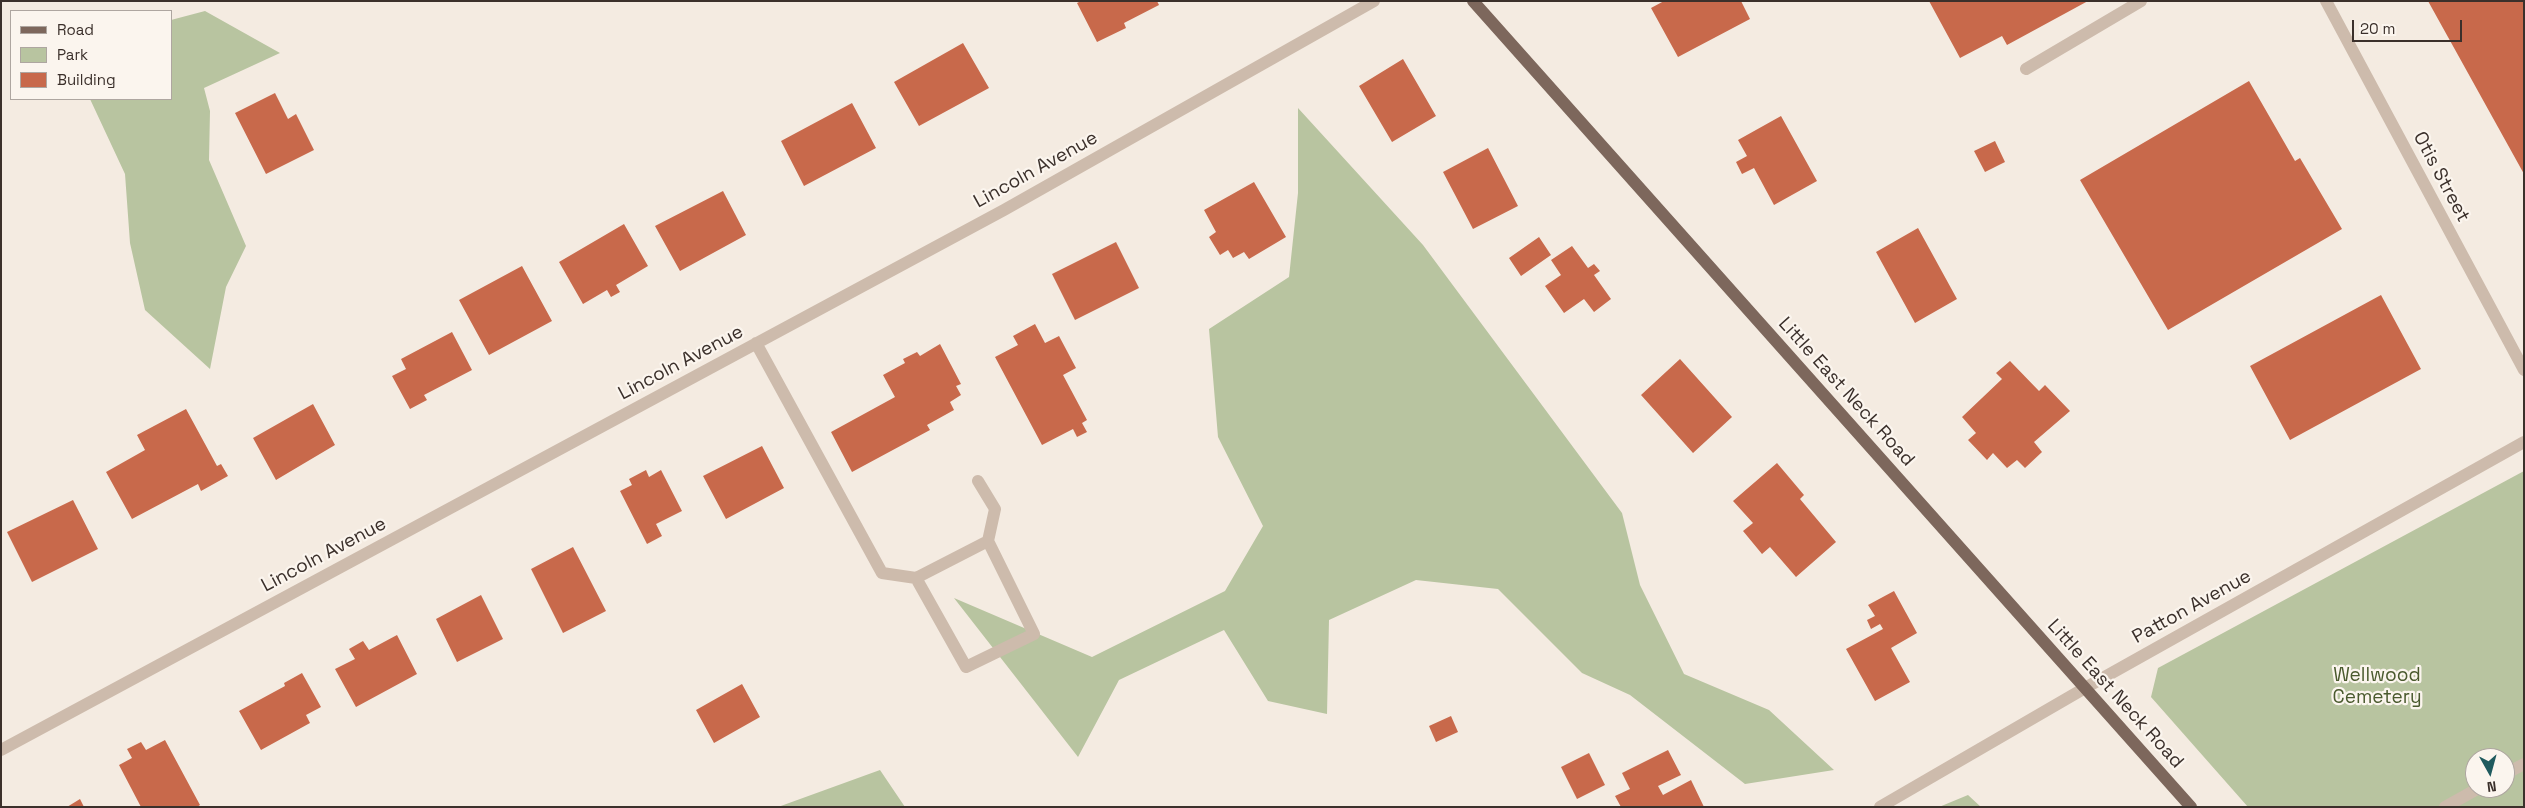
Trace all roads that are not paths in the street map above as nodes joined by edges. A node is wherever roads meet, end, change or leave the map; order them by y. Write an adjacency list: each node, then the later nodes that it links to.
1 (1374, 1): 6 (street, Lincoln Avenue)
2 (1473, 1): 12 (main road, Little East Neck Road)
3 (2141, 1): 5 (street)
4 (2326, 1): 7 (street, Otis Street)
5 (2026, 69)
6 (756, 343): 11 (street); 13 (street, Lincoln Avenue)
7 (2524, 370)
8 (2524, 442): 12 (street, Patton Avenue)
9 (978, 480): 10 (street)
10 (988, 541): 11 (street); 11 (street)
11 (916, 578)
12 (2085, 688): 15 (street, Patton Avenue); 16 (main road, Little East Neck Road)
13 (1, 750)
14 (2465, 796): 17 (street)
15 (1880, 807)
16 (2191, 807)
17 (2445, 807)

